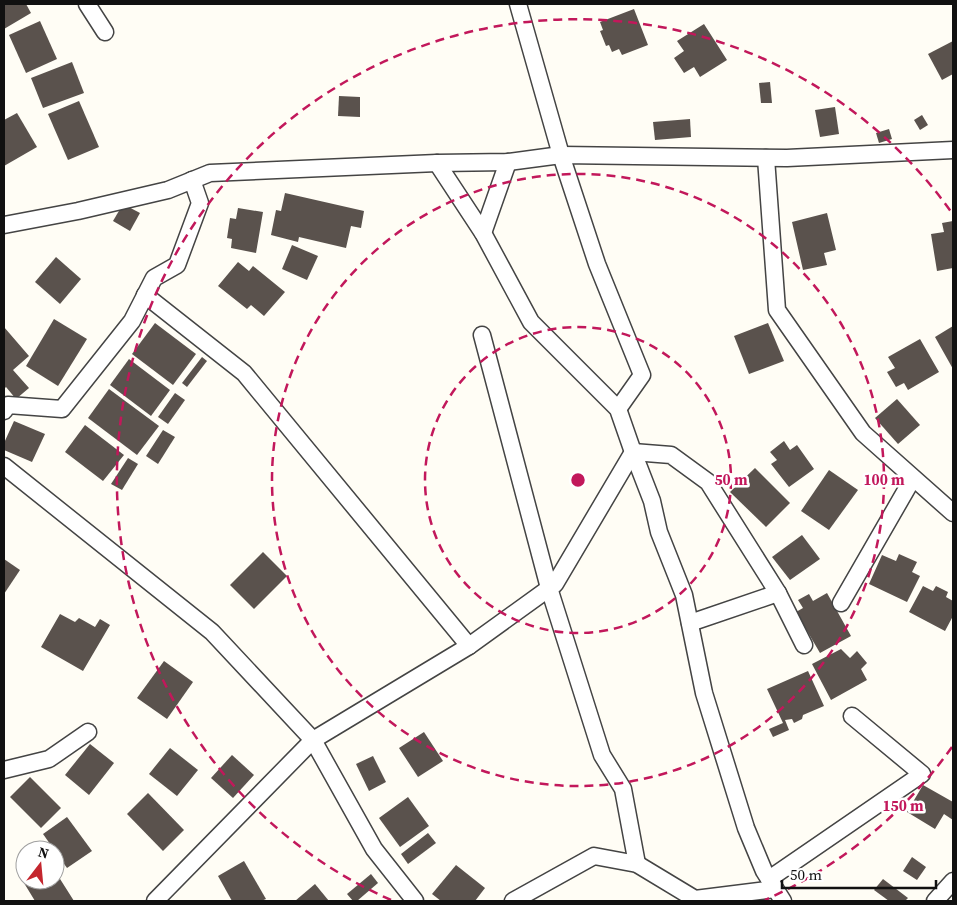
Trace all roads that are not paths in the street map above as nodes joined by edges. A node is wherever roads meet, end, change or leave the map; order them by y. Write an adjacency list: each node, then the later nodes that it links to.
1 (86, 4): 3 (street)
2 (518, 4): 5 (street)
3 (105, 32)
4 (953, 150): 6 (street)
5 (561, 155): 6 (street); 7 (street); 14 (street)
6 (766, 158): 18 (street)
7 (508, 162): 8 (street); 11 (street)
8 (437, 163): 9 (street); 11 (street)
9 (192, 180): 10 (street); 12 (street)
10 (4, 225)
11 (483, 233): 14 (street)
12 (146, 295): 15 (street); 25 (street)
13 (482, 336): 20 (street)
14 (618, 409): 16 (street)
15 (4, 411)
16 (633, 452): 20 (street); 21 (street); 23 (street)
17 (4, 466): 28 (street)
18 (914, 478): 19 (street); 22 (street)
19 (953, 513)
20 (549, 588): 25 (street); 30 (street)
21 (778, 593): 23 (street); 24 (street)
22 (841, 603)
23 (690, 623): 32 (street)
24 (804, 645)
25 (469, 646): 28 (street)
26 (852, 716): 32 (street)
27 (88, 732): 29 (street)
28 (312, 740): 33 (street); 34 (street)
29 (4, 770)
30 (637, 864): 32 (street); 35 (street)
31 (953, 881): 36 (street)
32 (776, 890)
33 (155, 901)
34 (415, 901)
35 (513, 901)
36 (935, 901)

